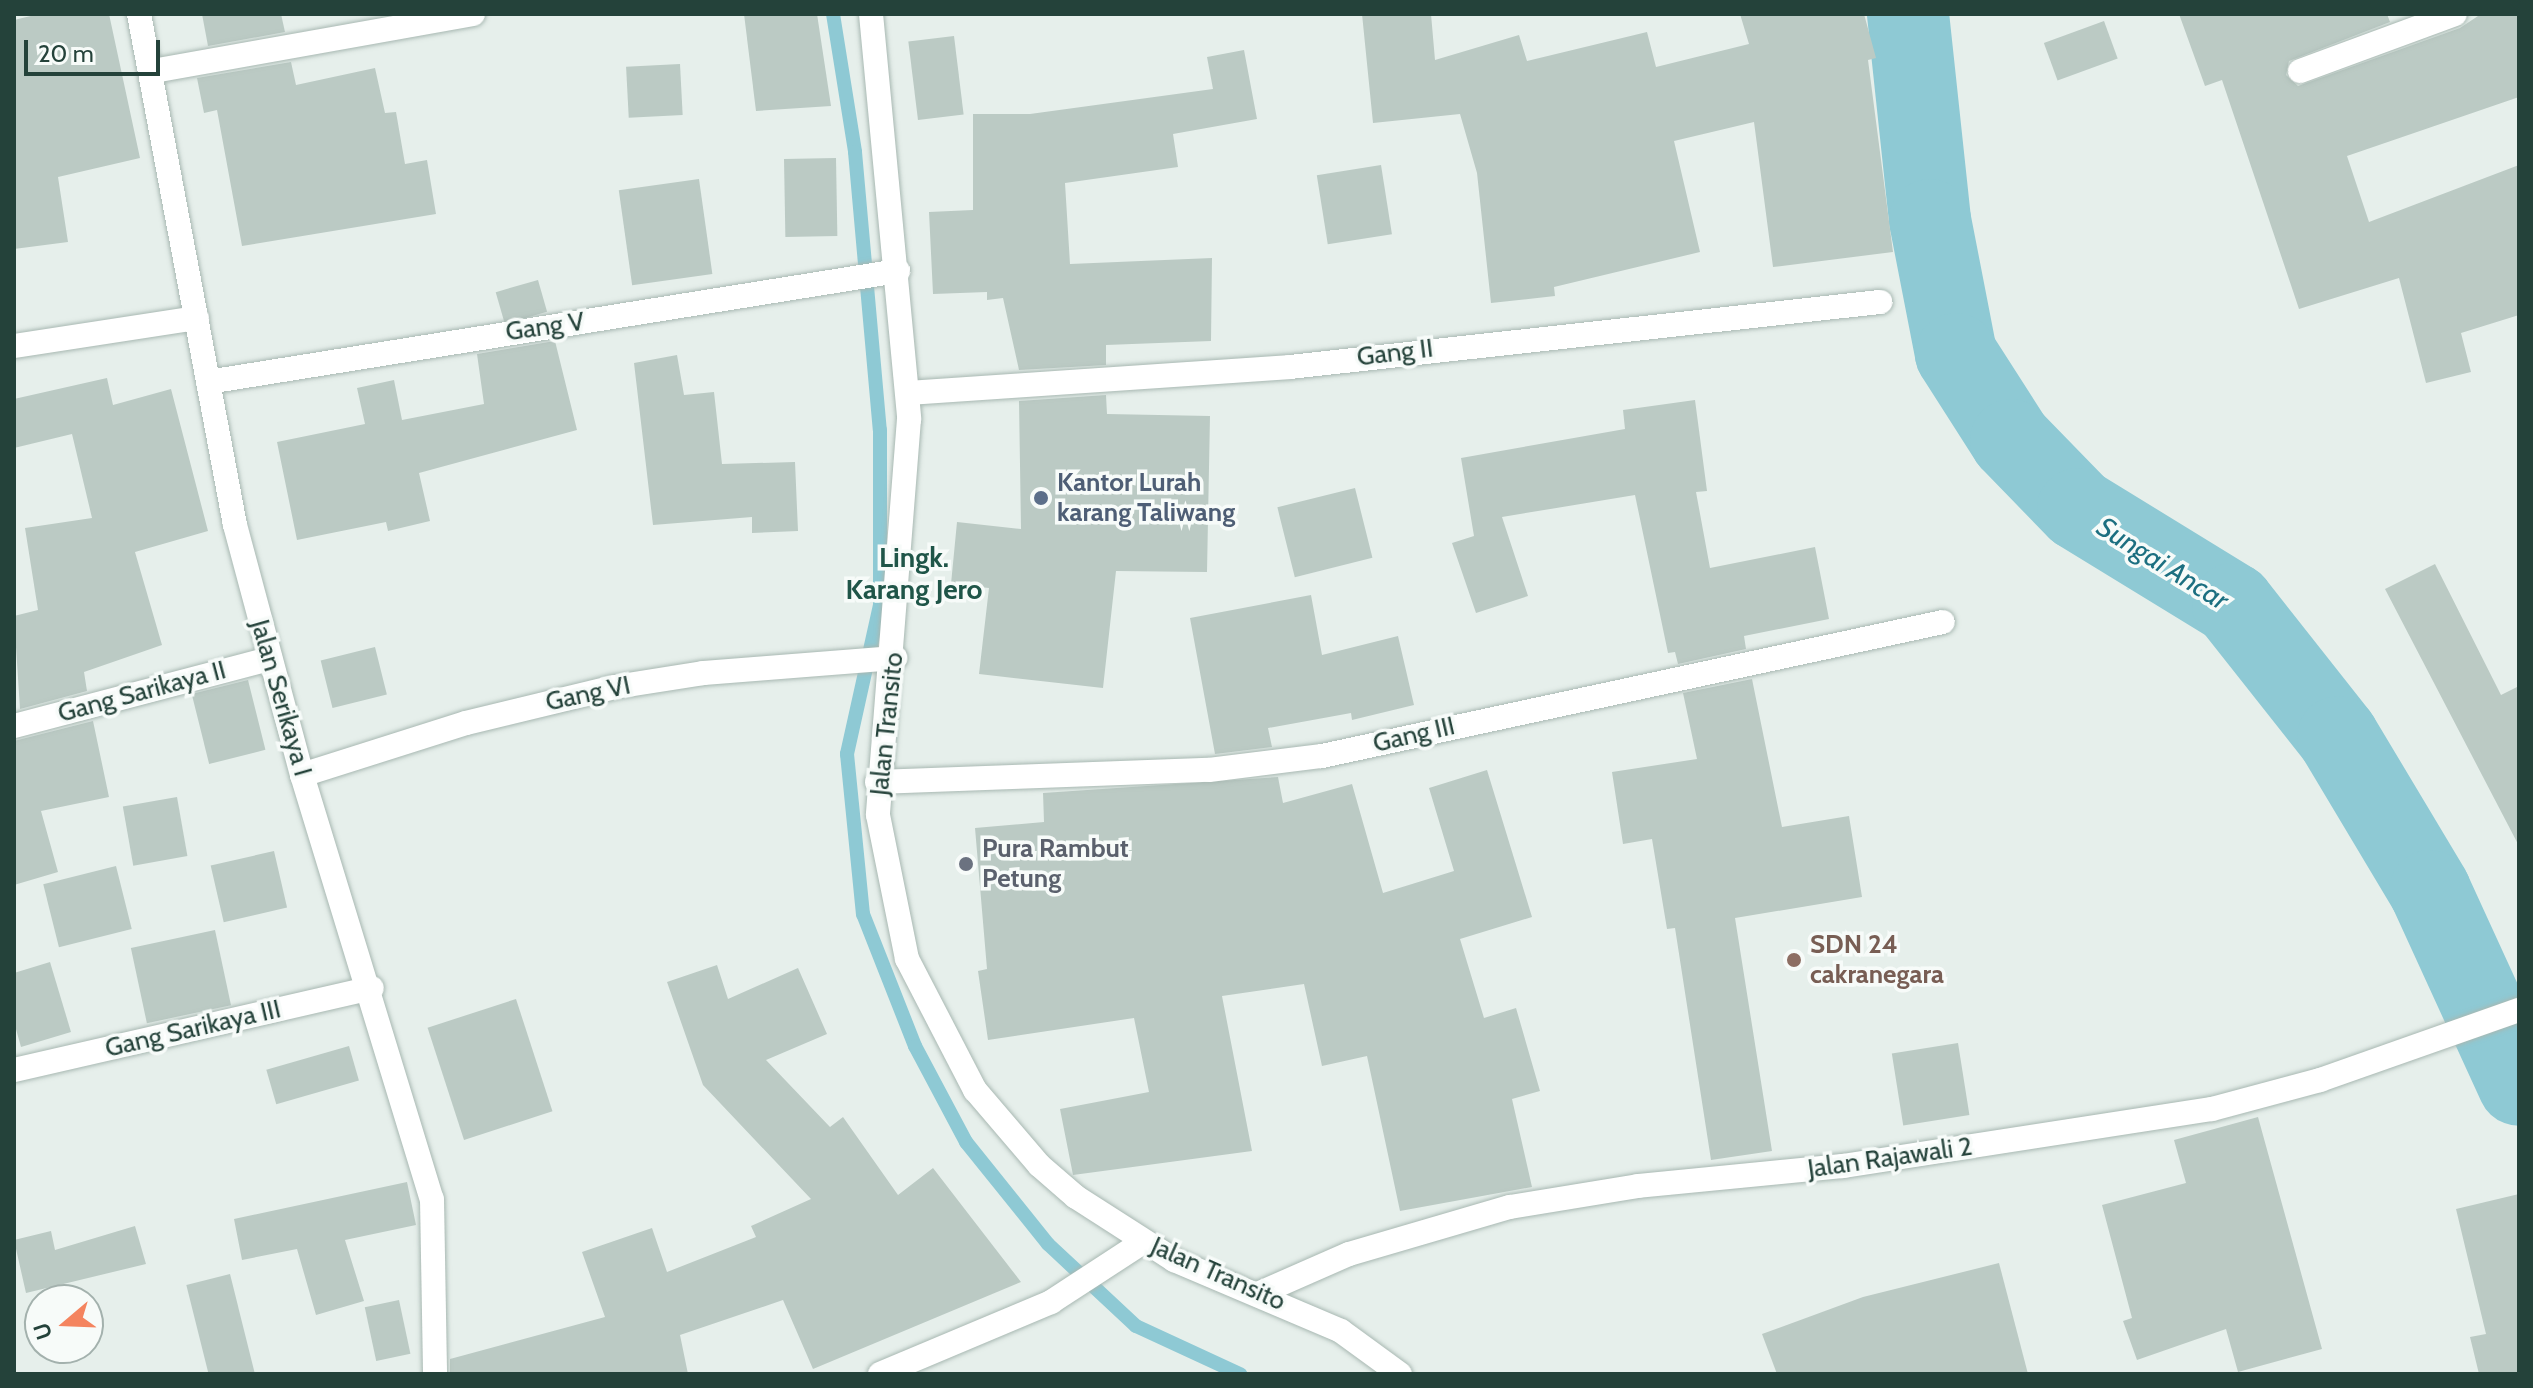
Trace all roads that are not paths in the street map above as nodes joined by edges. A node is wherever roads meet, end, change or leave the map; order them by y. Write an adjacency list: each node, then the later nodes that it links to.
1 (139, 14): 5 (street, Jalan Serikaya I)
2 (473, 14): 5 (street)
3 (871, 14): 7 (street, Jalan Transito)
4 (2455, 14): 6 (street)
5 (153, 71): 9 (street, Jalan Serikaya I)
6 (2300, 71)
7 (890, 272): 11 (street, Gang V); 12 (street, Jalan Transito)
8 (1880, 302): 12 (street, Gang II)
9 (197, 318): 10 (street); 11 (street, Jalan Serikaya I)
10 (14, 346)
11 (208, 382): 14 (street, Jalan Serikaya I)
12 (909, 393): 15 (street, Jalan Transito)
13 (1943, 622): 18 (street, Gang III)
14 (270, 659): 16 (street, Gang Sarikaya II); 17 (street, Jalan Serikaya I)
15 (889, 659): 17 (street, Gang VI); 18 (street, Jalan Transito)
16 (14, 726)
17 (302, 775): 19 (street, Jalan Serikaya I)
18 (877, 782): 22 (street, Jalan Transito)
19 (372, 988): 21 (street, Gang Sarikaya III); 24 (street, Jalan Serikaya I)
20 (2519, 1010): 23 (street, Jalan Rajawali 2)
21 (14, 1070)
22 (1143, 1242): 23 (street, Jalan Transito); 25 (street)
23 (1260, 1293): 26 (street, Jalan Transito)
24 (435, 1374)
25 (880, 1374)
26 (1400, 1374)

